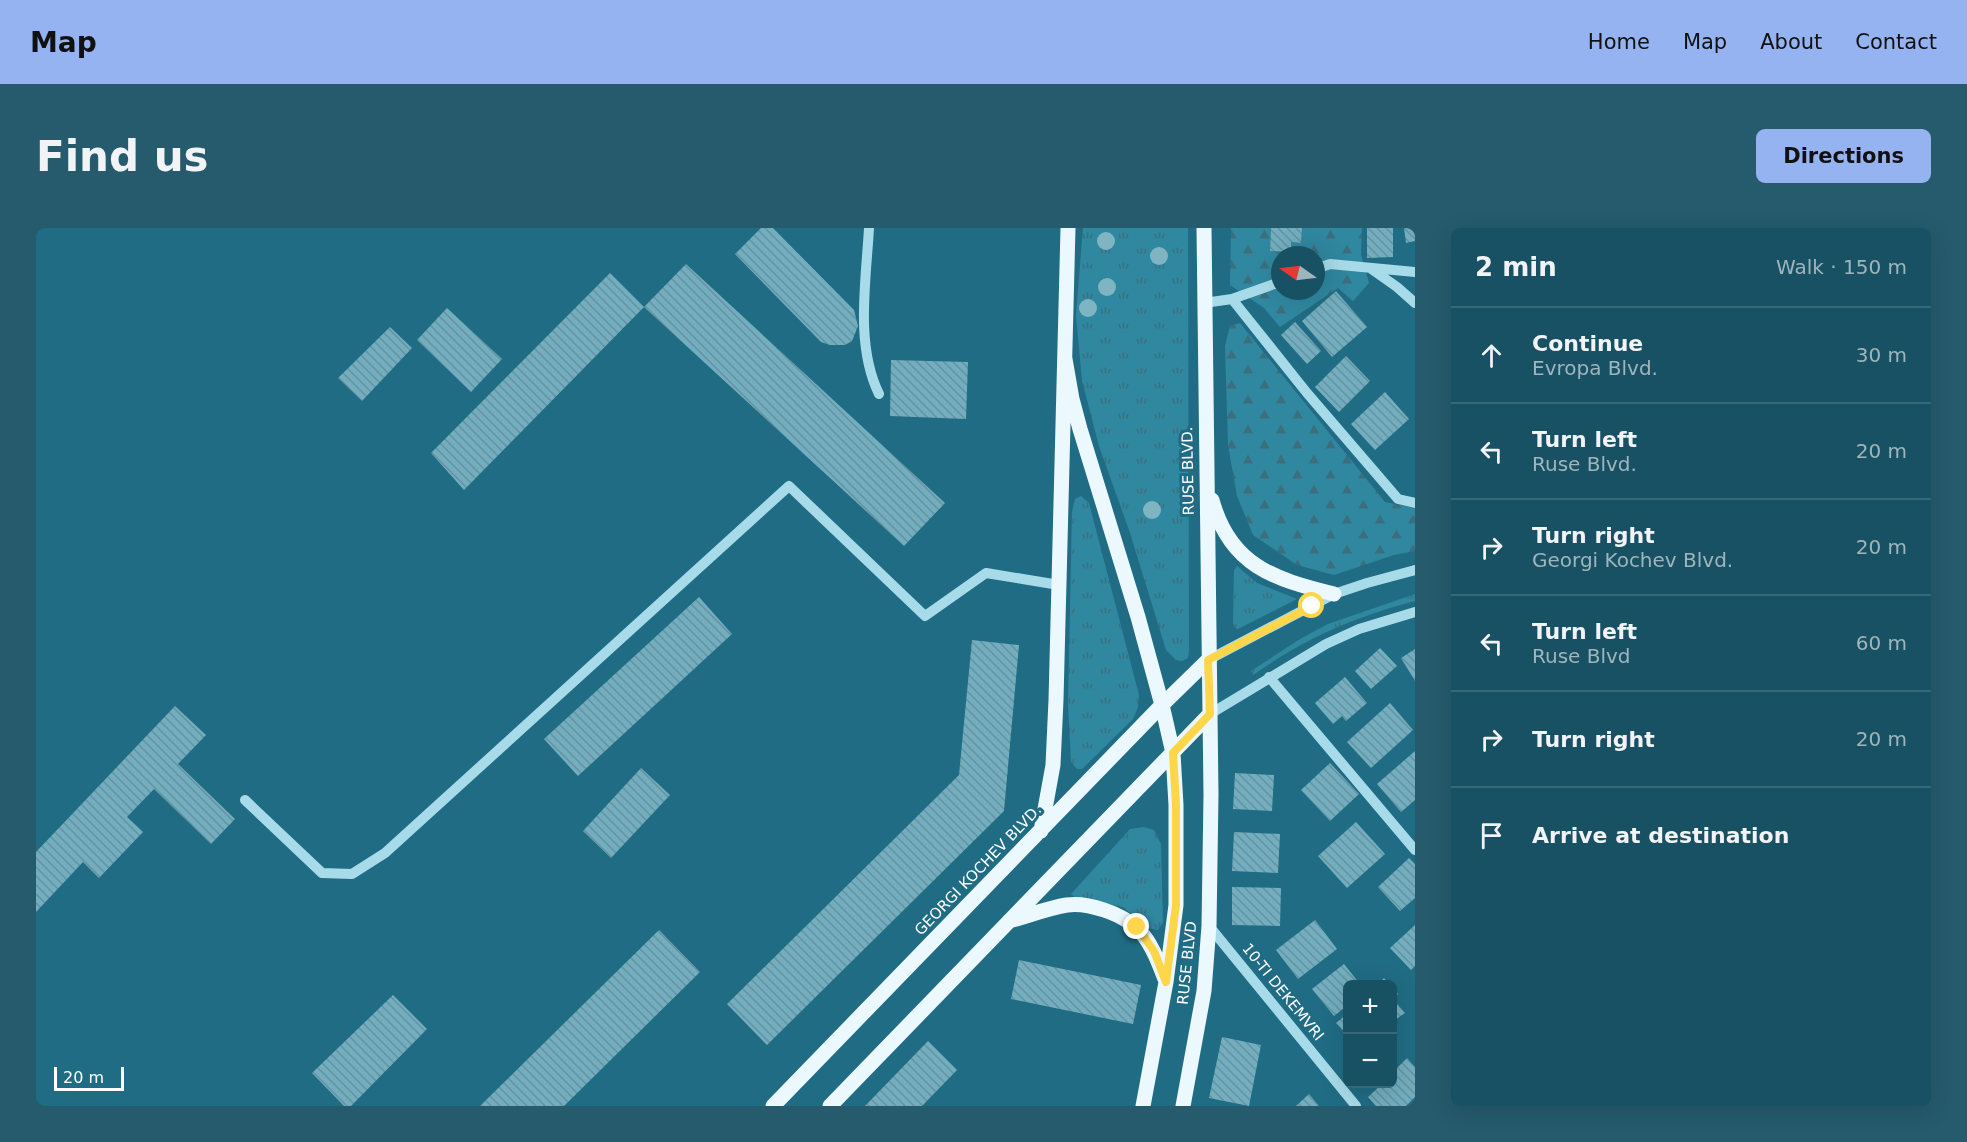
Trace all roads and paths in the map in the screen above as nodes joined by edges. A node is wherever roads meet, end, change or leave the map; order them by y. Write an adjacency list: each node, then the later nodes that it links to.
1 (869, 228): 12 (street)
2 (1068, 228): 11 (main road)
3 (1204, 228): 9 (main road, RUSE BLVD.)
4 (1325, 266): 5 (street)
5 (1370, 268): 6 (street); 10 (street)
6 (1415, 272)
7 (1271, 285): 8 (street)
8 (1232, 299): 9 (street); 14 (street)
9 (1204, 303): 13 (main road, RUSE BLVD.)
10 (1415, 303)
11 (1065, 359): 16 (main road); 21 (main road)
12 (879, 394)
13 (1206, 480): 17 (main road); 19 (main road, RUSE BLVD.)
14 (1415, 503)
15 (1415, 570): 17 (street)
16 (1059, 585): 24 (street); 25 (main road)
17 (1334, 594): 19 (street)
18 (1415, 612): 20 (street)
19 (1208, 660): 21 (main road, GEORGI KOCHEV BLVD.); 22 (main road, RUSE BLVD.)
20 (1269, 677): 22 (street); 26 (street)
21 (1162, 705): 23 (main road); 25 (main road, GEORGI KOCHEV BLVD.)
22 (1210, 714): 23 (main road); 28 (main road, RUSE BLVD)
23 (1173, 753): 27 (main road); 29 (main road, RUSE BLVD)
24 (245, 800)
25 (1041, 831): 30 (main road, GEORGI KOCHEV BLVD.)
26 (1415, 850)
27 (1009, 921): 29 (main road); 31 (main road)
28 (1209, 926): 33 (main road, RUSE BLVD); 34 (street, 10-TI DEKEMVRI)
29 (1166, 982): 32 (main road, RUSE BLVD)
30 (773, 1106)
31 (830, 1106)
32 (1143, 1106)
33 (1183, 1106)
34 (1356, 1106)

